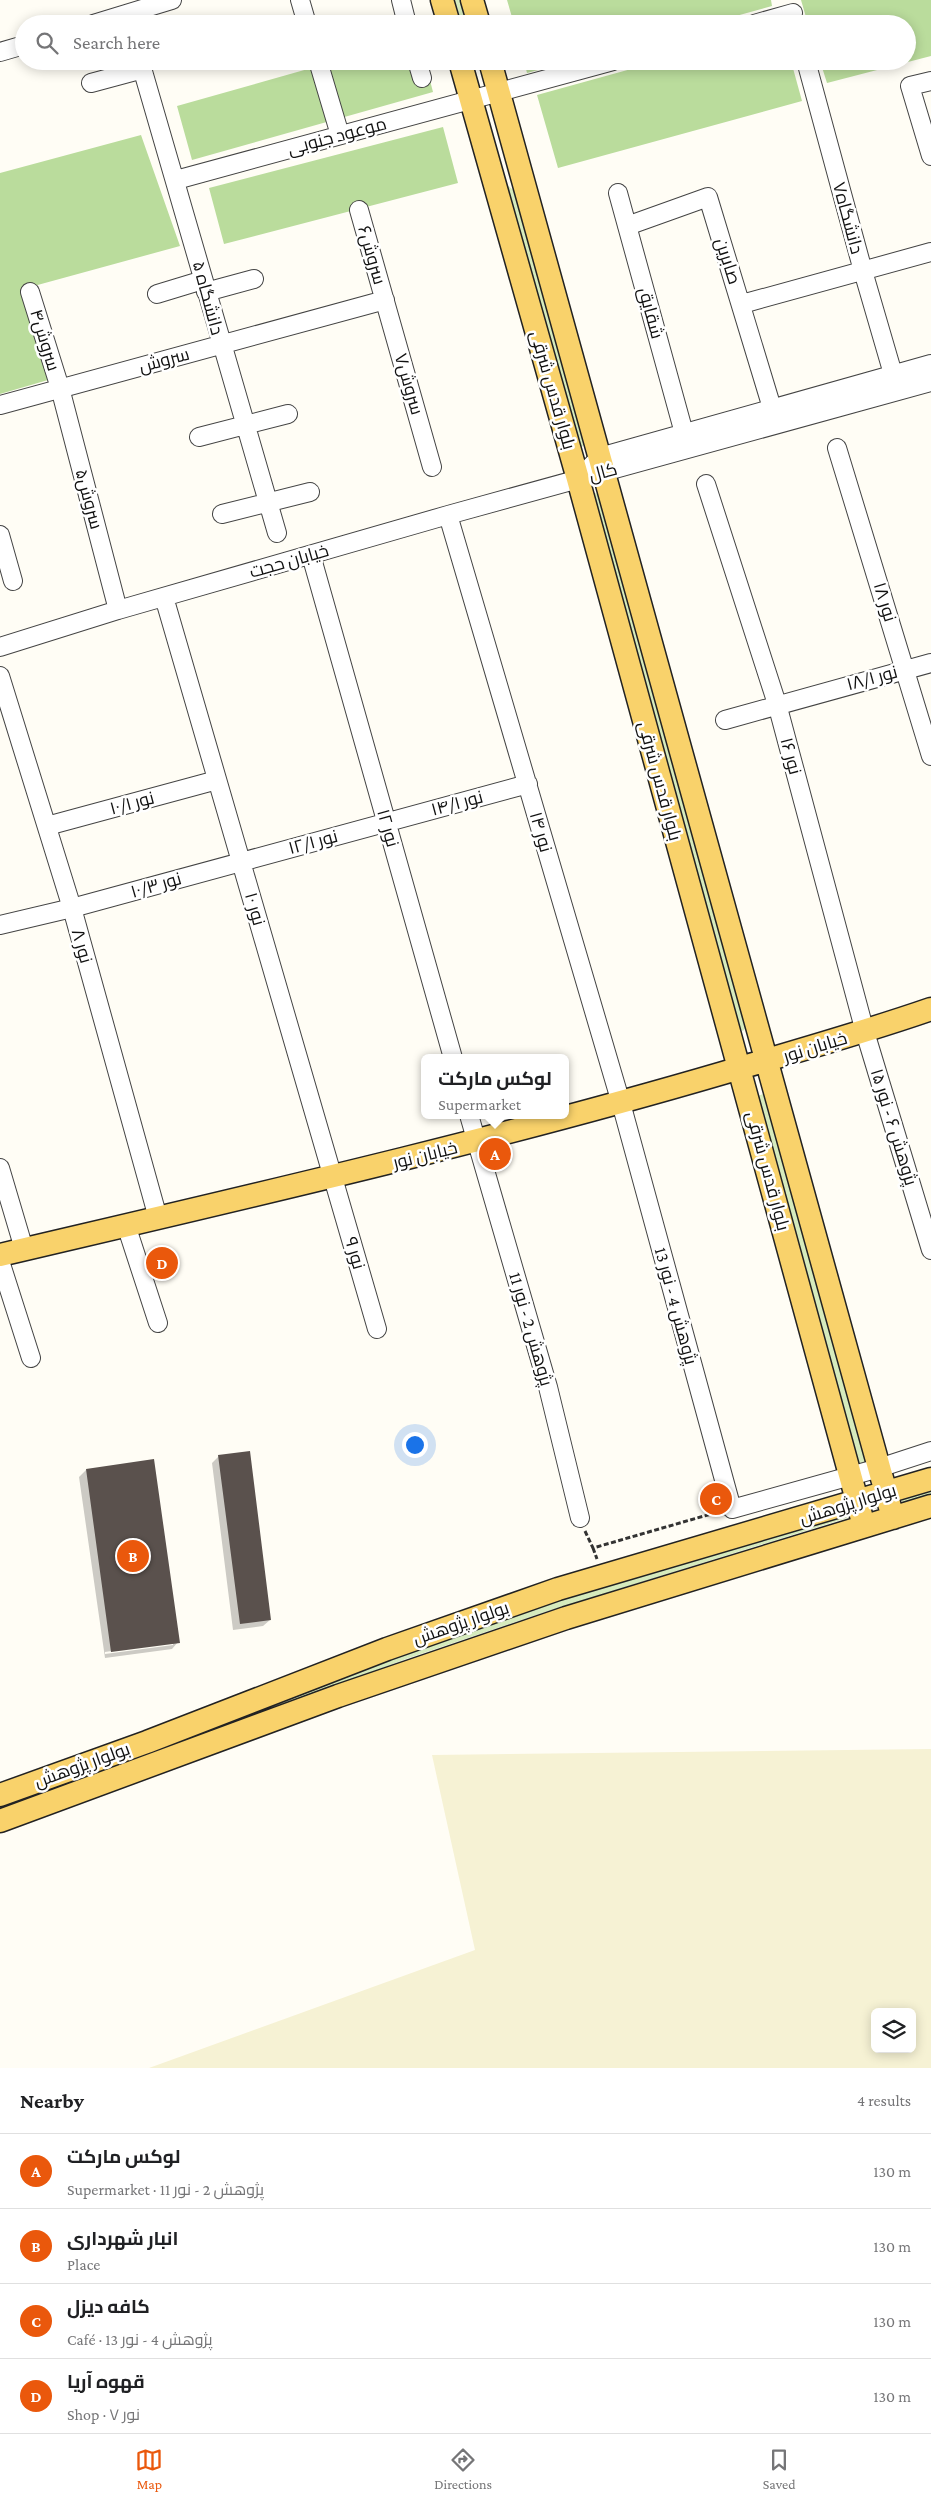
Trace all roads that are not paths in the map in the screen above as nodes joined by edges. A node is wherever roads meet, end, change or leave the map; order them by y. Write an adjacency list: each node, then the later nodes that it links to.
1 (172, 0): 6 (street)
2 (300, 0): 7 (street)
3 (401, 0): 8 (street)
4 (442, 0): 9 (main road)
5 (472, 0): 10 (main road)
6 (125, 12)
7 (304, 15)
8 (405, 15)
9 (446, 15)
10 (476, 15)
11 (15, 48): 12 (street)
12 (0, 52)
13 (127, 70): 21 (street)
14 (143, 70): 26 (street, دانشگاه ۵)
15 (321, 70): 24 (street)
16 (463, 70): 23 (main road, بلوار قدس شرقی)
17 (492, 70): 22 (main road, بلوار قدس شرقی)
18 (580, 70): 22 (street, موعود جنوبی)
19 (808, 70): 31 (street, دانشگاه۷)
20 (931, 81): 25 (street)
21 (91, 83)
22 (498, 92): 23 (street, موعود جنوبی); 50 (main road, بلوار قدس شرقی)
23 (471, 100): 24 (street, موعود جنوبی); 52 (main road, بلوار قدس شرقی)
24 (340, 135): 26 (street, موعود جنوبی)
25 (931, 156)
26 (176, 180): 33 (street, دانشگاه ۵)
27 (618, 193): 29 (street, شقایق)
28 (359, 210): 36 (street, سروش۶)
29 (627, 226): 37 (street, صابرین); 47 (street, شقایق)
30 (931, 252): 31 (street)
31 (862, 271): 37 (street); 40 (street, دانشگاه۷)
32 (254, 279): 33 (street)
33 (205, 286): 35 (street); 38 (street, دانشگاه ۵)
34 (30, 292): 42 (street, سروش۴)
35 (157, 294)
36 (386, 300): 38 (street, سروش); 51 (street, سروش۷)
37 (742, 304): 44 (street, صابرین)
38 (220, 344): 42 (street, سروش); 46 (street, دانشگاه ۵)
39 (931, 364): 40 (street, کال)
40 (894, 374): 44 (street, کال)
41 (931, 382): 50 (street, کال)
42 (60, 388): 43 (street, سروش); 63 (street, سروش۵)
43 (0, 405)
44 (772, 408): 47 (street, کال)
45 (288, 414): 46 (street)
46 (245, 426): 48 (street); 55 (street, دانشگاه ۵)
47 (684, 433): 50 (street, کال)
48 (198, 438)
49 (837, 448): 66 (street, نور ۱۸)
50 (602, 464): 52 (street, کال); 81 (main road, بلوار قدس شرقی)
51 (432, 467)
52 (578, 479): 57 (street, خیابان حجت); 82 (main road, بلوار قدس شرقی)
53 (706, 484): 68 (street, نور ۱۶)
54 (310, 492): 55 (street)
55 (268, 502): 56 (street); 58 (street, دانشگاه ۵)
56 (222, 514)
57 (448, 514): 60 (street, خیابان حجت); 72 (street, نور ۱۴)
58 (277, 533)
59 (0, 535): 61 (street)
60 (310, 555): 62 (street, خیابان حجت); 73 (street, نور ۱۲)
61 (13, 581)
62 (164, 597): 63 (street, خیابان حجت); 71 (street, نور ۱۰)
63 (118, 610): 64 (street, خیابان حجت)
64 (0, 648)
65 (931, 663): 66 (street, نور ۱۸/۱)
66 (906, 670): 68 (street, نور ۱۸/۱); 70 (street, نور ۱۸)
67 (0, 676): 74 (street, نور ۸)
68 (777, 704): 69 (street, نور ۱۸/۱); 79 (street, نور ۱۶)
69 (725, 720)
70 (931, 756)
71 (217, 780): 74 (street, نور ۱۰/۱); 75 (street, نور ۱۰)
72 (528, 784): 73 (street, نور ۱۴/۱); 83 (street, نور ۱۴)
73 (386, 822): 75 (street, نور ۱۲/۱); 80 (street, نور ۱۲)
74 (47, 826): 76 (street, نور ۸)
75 (241, 861): 76 (street, نور ۱۰/۳); 89 (street, نور ۱۰)
76 (72, 908): 77 (street, نور ۱۰/۳); 90 (street, نور ۸)
77 (0, 925)
78 (931, 1009): 79 (main road, خیابان نور)
79 (865, 1032): 81 (main road, خیابان نور); 93 (street, پژوهش ۶ - نور ۱۵)
80 (452, 1054)
81 (766, 1061): 82 (main road, خیابان نور); 100 (main road, بلوار قدس شرقی)
82 (740, 1068): 83 (main road, خیابان نور); 101 (main road, بلوار قدس شرقی)
83 (621, 1103): 84 (main road, خیابان نور); 101 (street, پژوهش 4 - نور 13)
84 (569, 1117)
85 (470, 1119): 87 (street)
86 (562, 1119): 87 (main road, خیابان نور)
87 (477, 1142): 89 (main road, خیابان نور); 106 (street, پژوهش 2 - نور 11)
88 (0, 1168): 92 (street)
89 (333, 1177): 90 (main road, خیابان نور); 97 (street, نور ۹)
90 (158, 1218): 91 (main road, خیابان نور)
91 (126, 1226): 92 (main road, خیابان نور); 96 (street)
92 (24, 1249): 94 (main road, خیابان نور)
93 (931, 1250)
94 (0, 1255)
95 (0, 1261): 98 (street)
96 (158, 1323)
97 (377, 1329)
98 (31, 1358)
99 (931, 1451): 100 (street)
100 (879, 1468): 101 (street); 103 (main road, بلوار قدس شرقی)
101 (849, 1476): 104 (main road, بلوار قدس شرقی)
102 (931, 1479): 103 (main road, بولوار پژوهش)
103 (885, 1492): 104 (main road, بولوار پژوهش); 107 (main road, بلوار قدس شرقی)
104 (856, 1502): 108 (main road, بلوار قدس شرقی); 109 (main road, بولوار پژوهش)
105 (931, 1506): 107 (main road, بولوار پژوهش)
106 (580, 1518)
107 (893, 1518): 108 (main road, بولوار پژوهش)
108 (864, 1526): 110 (main road, بولوار پژوهش)
109 (0, 1795)
110 (0, 1821)

